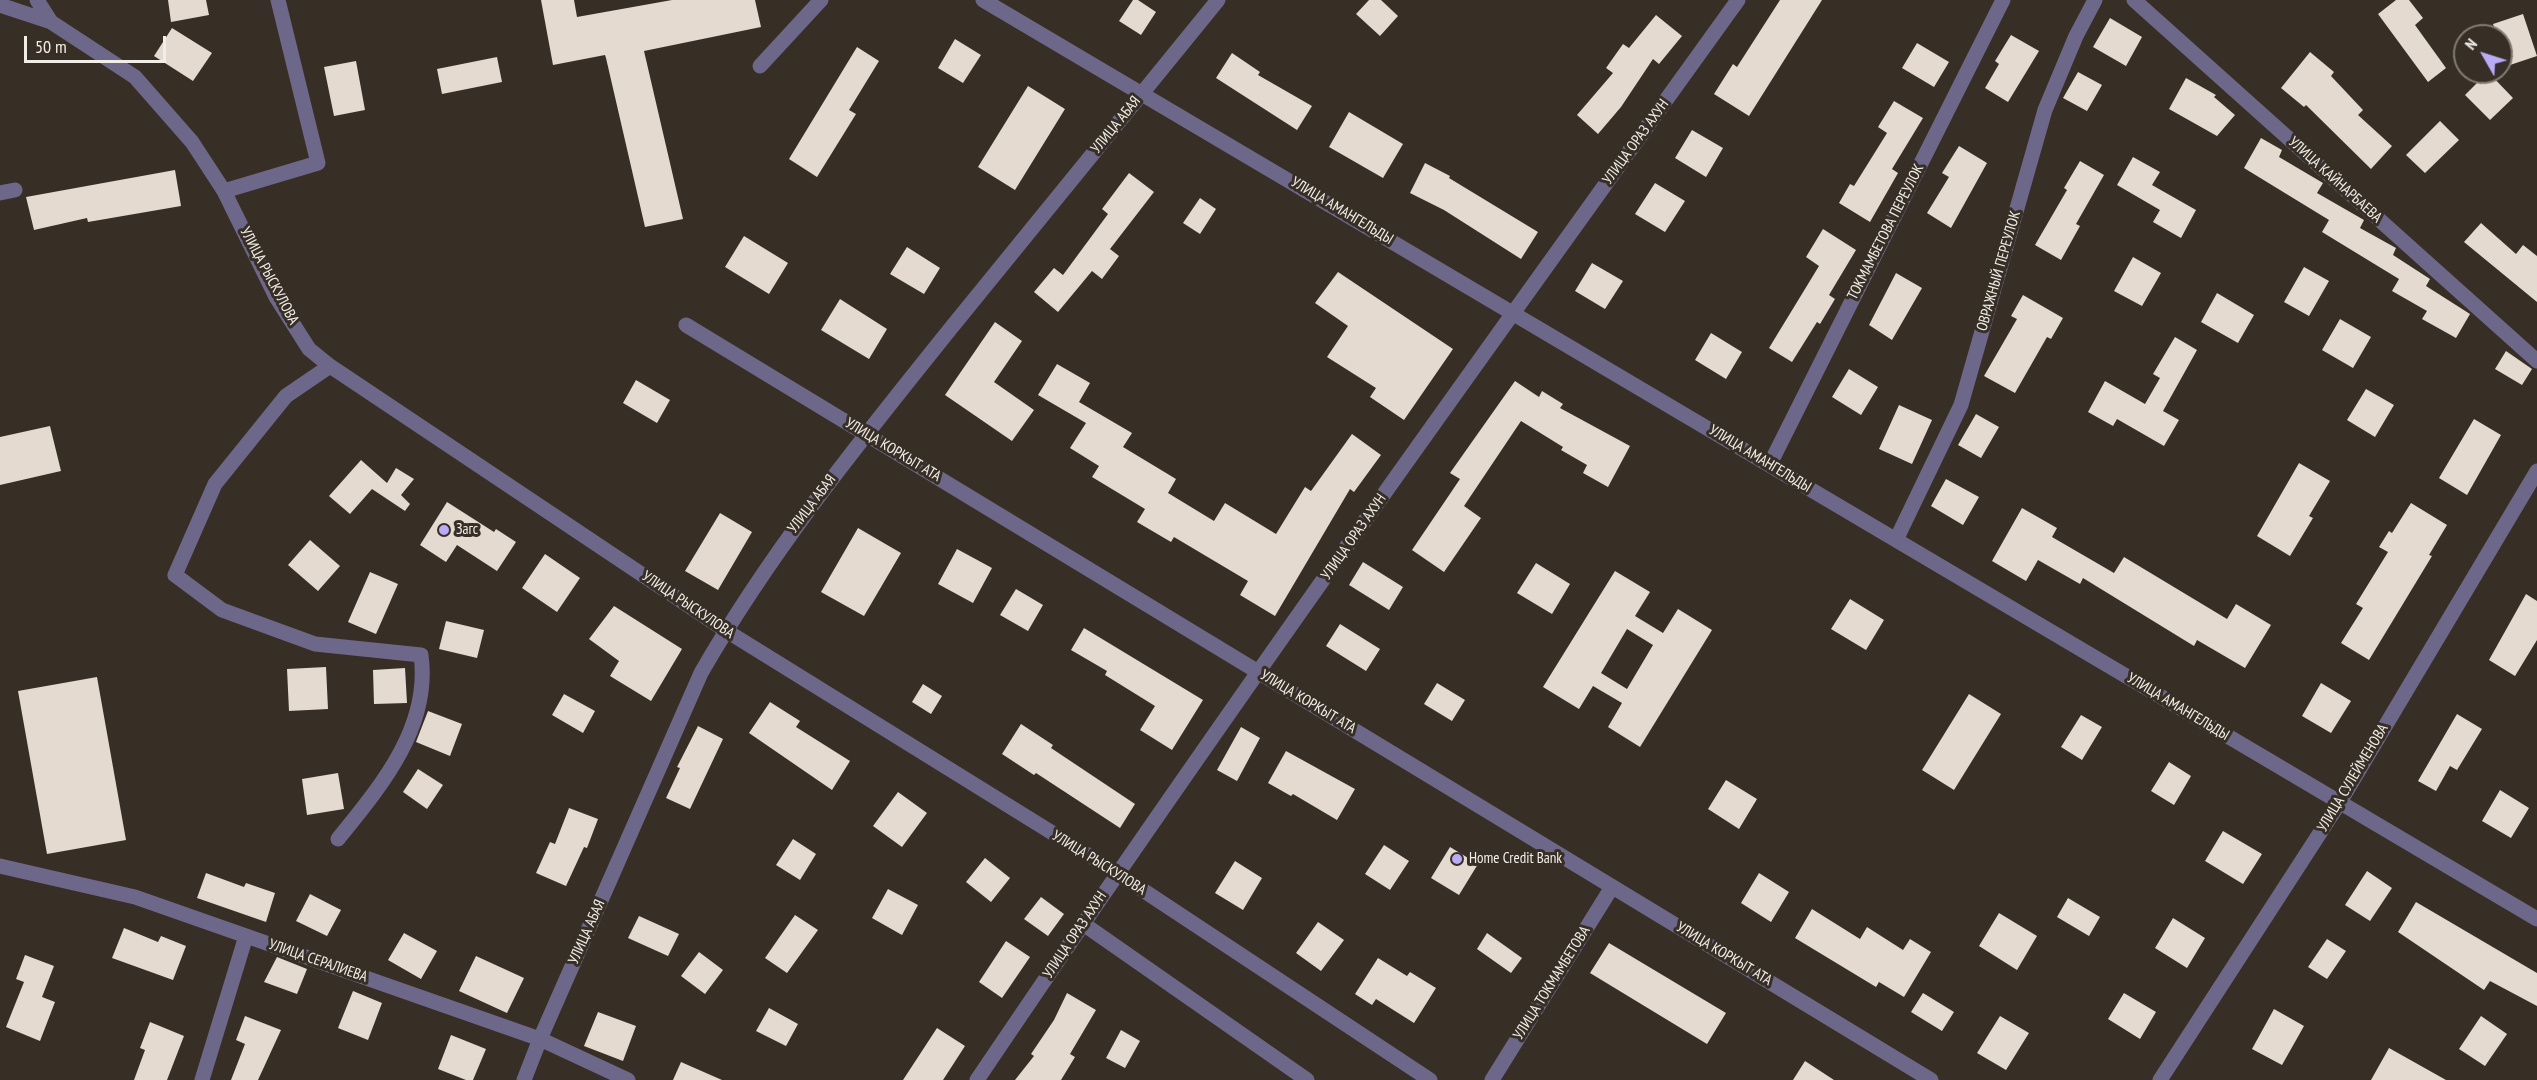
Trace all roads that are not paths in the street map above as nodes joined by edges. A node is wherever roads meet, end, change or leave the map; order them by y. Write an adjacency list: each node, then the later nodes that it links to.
1 (37, 0): 11 (street, УЛИЦА РЫСКУЛОВА)
2 (278, 0): 15 (street)
3 (821, 0): 12 (street)
4 (983, 0): 13 (street, УЛИЦА АМАНГЕЛЬДЫ)
5 (1218, 0): 13 (street, УЛИЦА АБАЯ)
6 (1738, 0): 17 (street, УЛИЦА ОРАЗ АХУН)
7 (2003, 0): 22 (street, ТОКМАМБЕТОВА ПЕРЕУЛОК)
8 (2095, 0): 24 (street, ОВРАЖНЫЙ ПЕРЕУЛОК)
9 (2134, 0): 19 (street, УЛИЦА КАЙНАРБАЕВА)
10 (0, 6): 11 (street, УЛИЦА РЫСКУЛОВА)
11 (51, 22): 15 (street, УЛИЦА РЫСКУЛОВА)
12 (760, 66)
13 (1142, 93): 17 (street, УЛИЦА АМАНГЕЛЬДЫ); 21 (street, УЛИЦА АБАЯ)
14 (15, 190): 16 (street)
15 (224, 191): 20 (street, УЛИЦА РЫСКУЛОВА)
16 (0, 193)
17 (1513, 312): 22 (street, УЛИЦА АМАНГЕЛЬДЫ); 26 (street, УЛИЦА ОРАЗ АХУН)
18 (686, 325): 21 (street, УЛИЦА КОРКЫТ АТА)
19 (2537, 361)
20 (330, 366): 25 (street, УЛИЦА РЫСКУЛОВА); 28 (street)
21 (866, 434): 25 (street, УЛИЦА АБАЯ); 26 (street, УЛИЦА КОРКЫТ АТА)
22 (1770, 464): 24 (street, УЛИЦА АМАНГЕЛЬДЫ)
23 (2537, 471): 27 (street, УЛИЦА СУЛЕЙМЕНОВА)
24 (1896, 540): 27 (street, УЛИЦА АМАНГЕЛЬДЫ)
25 (725, 630): 30 (street, УЛИЦА РЫСКУЛОВА); 35 (street, УЛИЦА АБАЯ)
26 (1258, 672): 30 (street, УЛИЦА ОРАЗ АХУН); 31 (street, УЛИЦА КОРКЫТ АТА)
27 (2340, 802): 32 (street, УЛИЦА АМАНГЕЛЬДЫ); 44 (street, УЛИЦА СУЛЕЙМЕНОВА)
28 (338, 839)
29 (0, 866): 34 (street, УЛИЦА СЕРАЛИЕВА)
30 (1117, 873): 33 (street, УЛИЦА ОРАЗ АХУН); 41 (street, УЛИЦА РЫСКУЛОВА)
31 (1612, 887): 42 (street, УЛИЦА ТОКМАМБЕТОВА); 43 (street, УЛИЦА КОРКЫТ АТА)
32 (2537, 919)
33 (1082, 923): 39 (street, УЛИЦА ОРАЗ АХУН); 40 (street)
34 (246, 936): 35 (street, УЛИЦА СЕРАЛИЕВА); 36 (street)
35 (540, 1039): 37 (street, УЛИЦА АБАЯ); 38 (street, УЛИЦА СЕРАЛИЕВА)
36 (202, 1080)
37 (524, 1080)
38 (628, 1080)
39 (977, 1080)
40 (1307, 1080)
41 (1430, 1080)
42 (1492, 1080)
43 (1930, 1080)
44 (2160, 1080)

